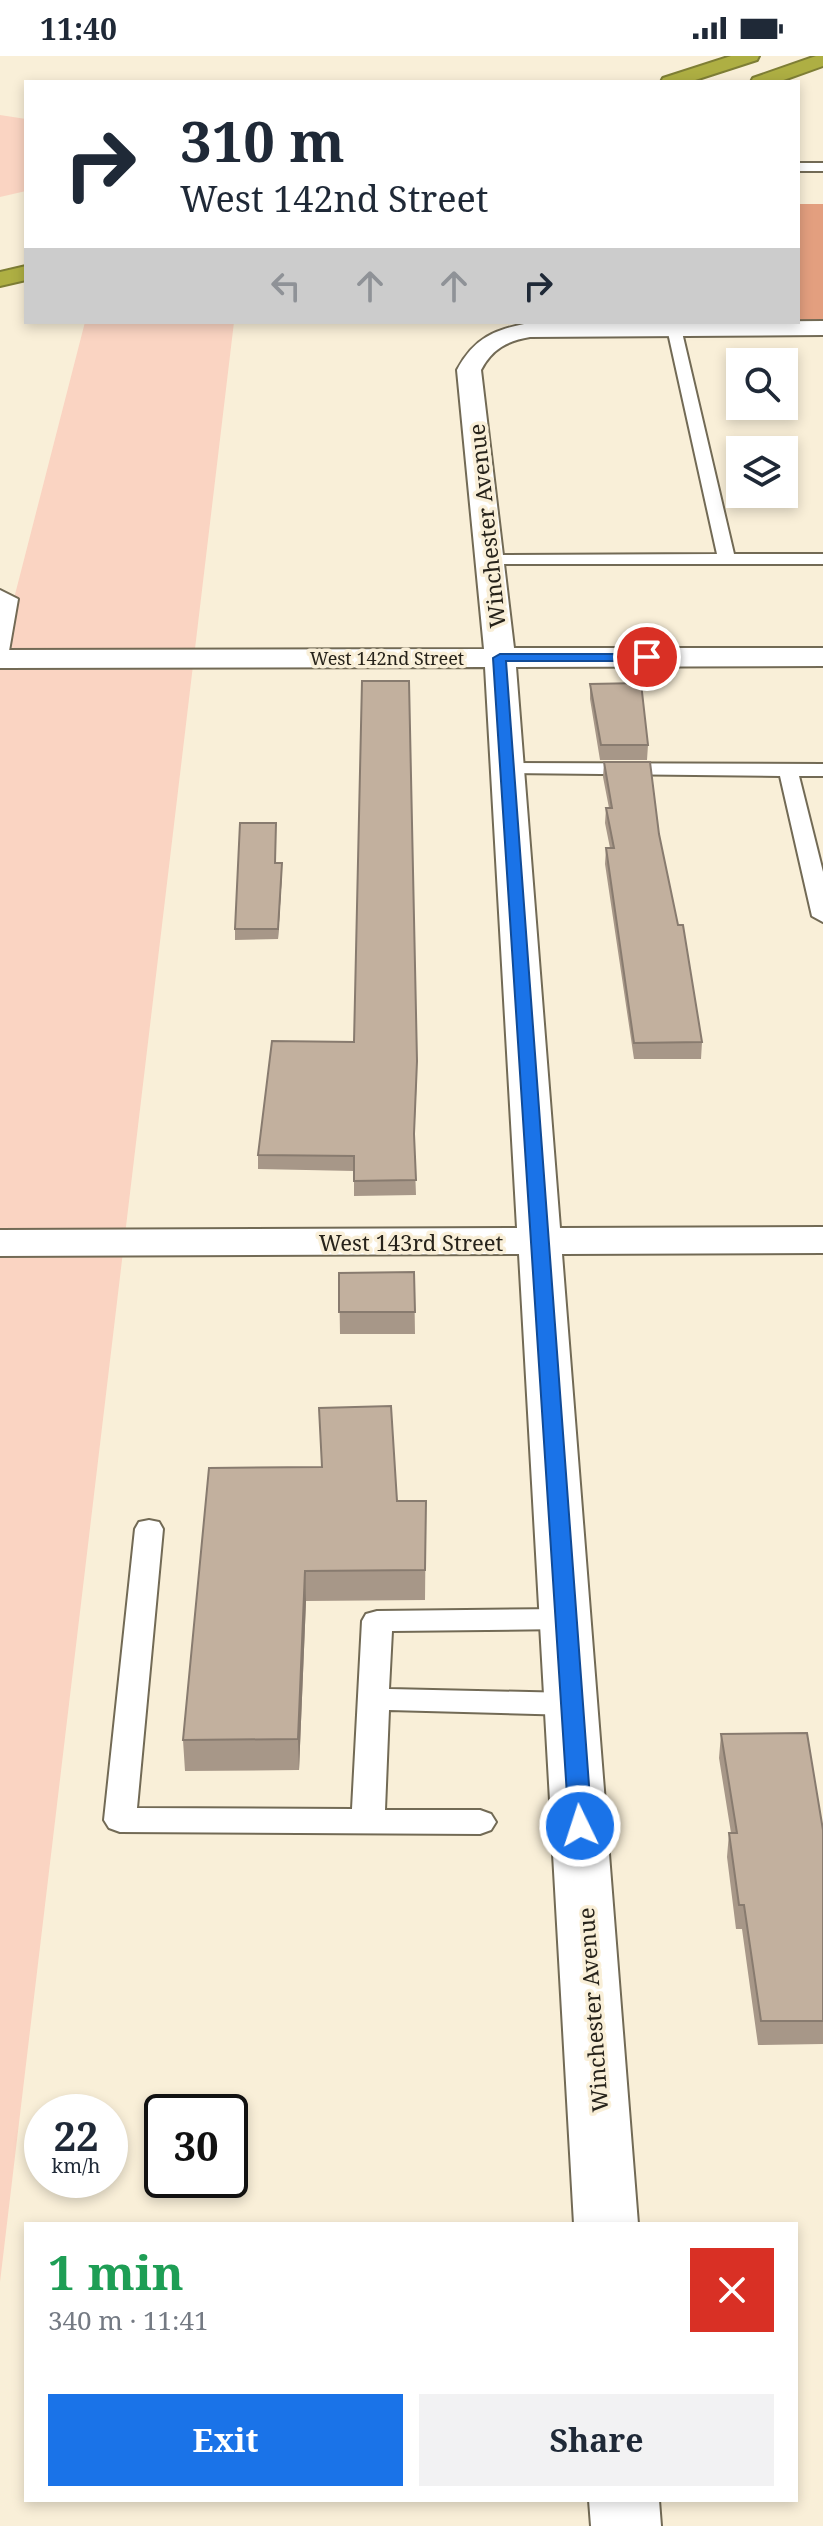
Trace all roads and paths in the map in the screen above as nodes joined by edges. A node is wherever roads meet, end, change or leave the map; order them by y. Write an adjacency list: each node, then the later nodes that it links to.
1 (750, 56): 3 (highway)
2 (823, 60): 4 (highway)
3 (676, 80)
4 (766, 80)
5 (800, 167): 6 (lane)
6 (823, 167)
7 (24, 273): 8 (highway)
8 (0, 279)
9 (674, 328): 10 (street); 11 (lane); 13 (street, Winchester Avenue)
10 (823, 328)
11 (727, 559): 12 (lane); 13 (lane)
12 (823, 559)
13 (489, 560): 17 (street, Winchester Avenue)
14 (0, 595): 15 (lane)
15 (0, 651)
16 (823, 657): 17 (street, West 142nd Street)
17 (500, 658): 18 (street, West 142nd Street); 19 (street, Winchester Avenue)
18 (0, 659)
19 (508, 769): 20 (lane); 24 (street, Winchester Avenue)
20 (788, 770): 21 (lane); 22 (lane)
21 (823, 770)
22 (823, 916)
23 (823, 1240): 24 (street, West 143rd Street)
24 (542, 1241): 25 (street, West 143rd Street); 27 (street, Winchester Avenue)
25 (0, 1243)
26 (149, 1529): 30 (lane)
27 (566, 1619): 28 (lane); 29 (street, Winchester Avenue)
28 (373, 1699): 29 (lane); 30 (lane)
29 (572, 1704): 32 (street, Winchester Avenue)
30 (368, 1821): 31 (lane)
31 (480, 1822)
32 (606, 2222)
33 (624, 2502): 34 (street)
34 (626, 2526)

